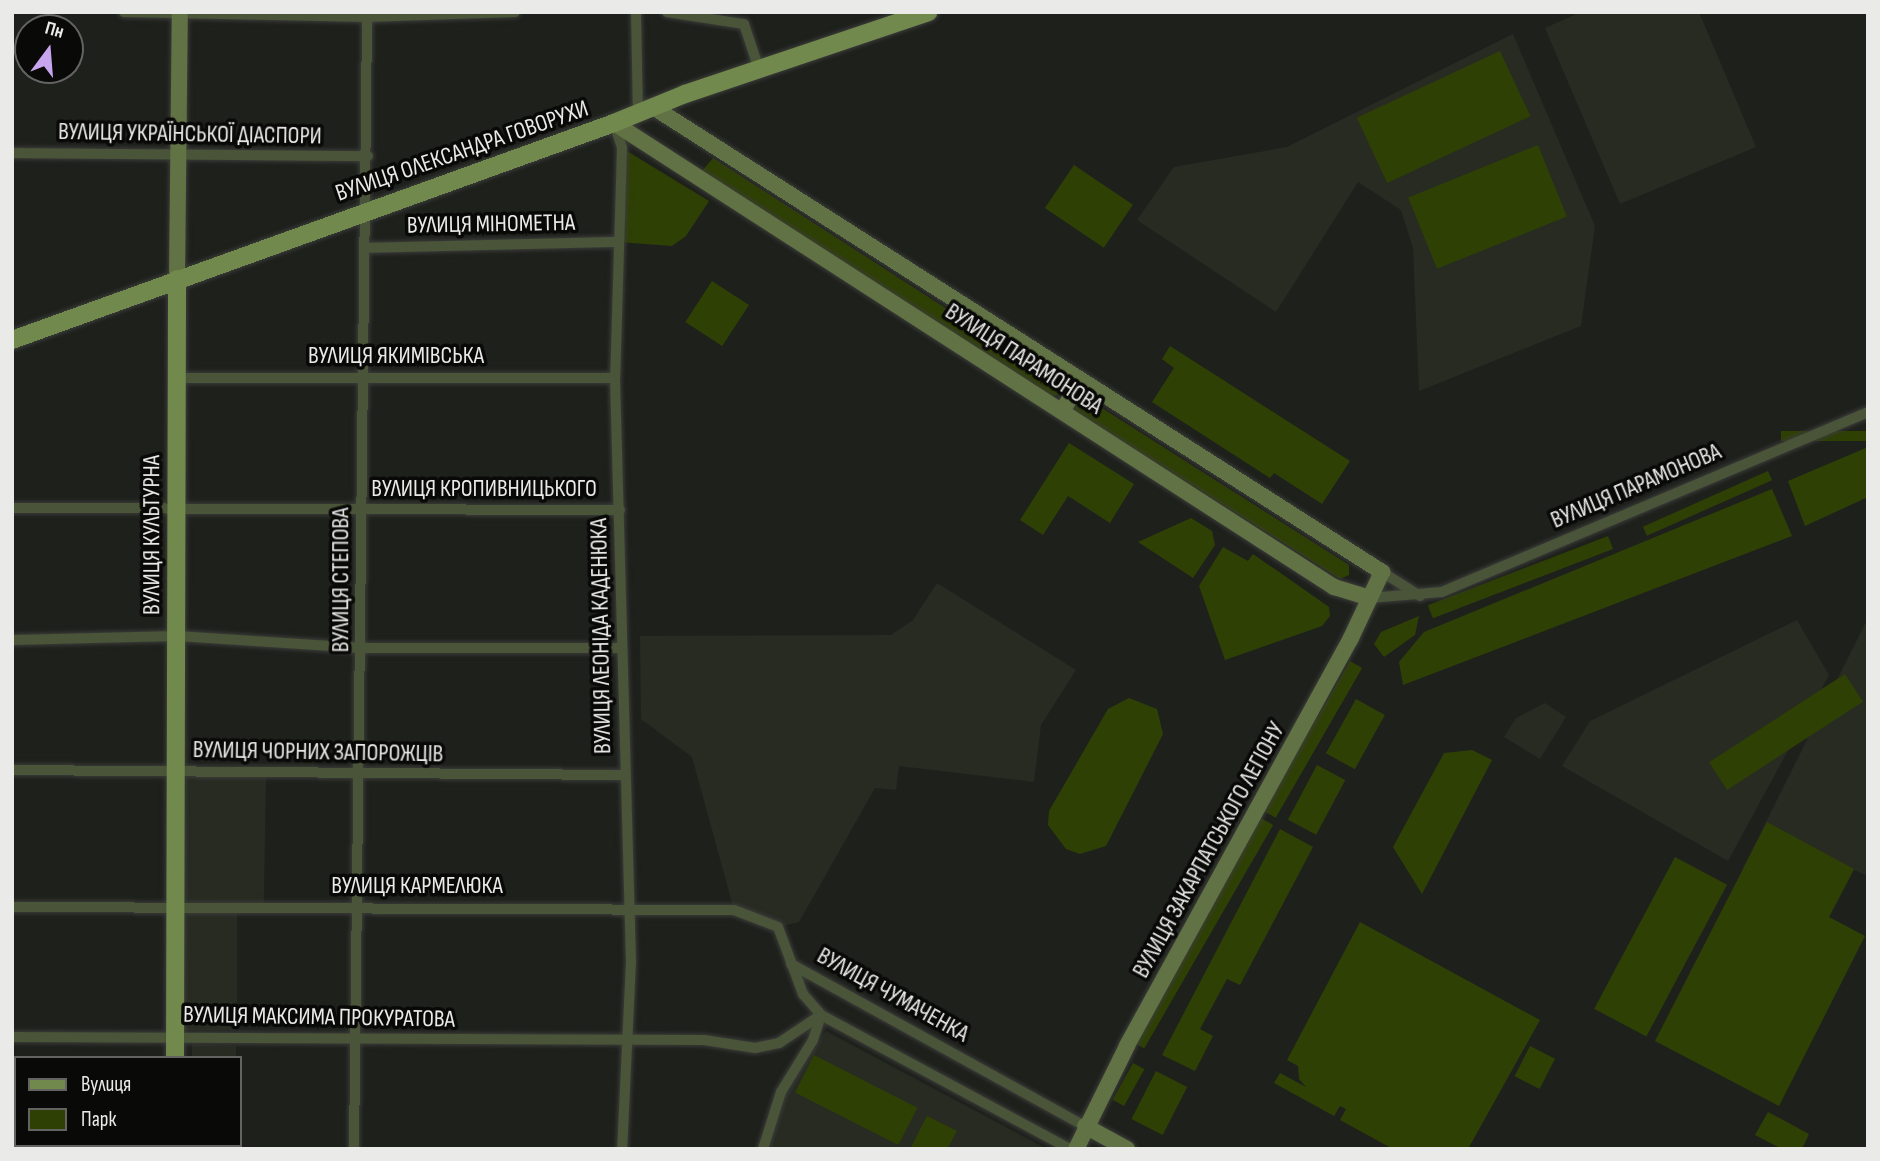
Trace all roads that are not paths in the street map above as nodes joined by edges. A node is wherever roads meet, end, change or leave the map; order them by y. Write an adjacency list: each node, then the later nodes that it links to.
1 (124, 12): 6 (street)
2 (515, 12): 7 (street)
3 (636, 12): 10 (street)
4 (667, 12): 9 (street)
5 (929, 12): 8 (main road, ВУЛИЦЯ ОЛЕКСАНДРА ГОВОРУХИ)
6 (180, 13): 7 (street); 13 (street, ВУЛИЦЯ КУЛЬТУРНА)
7 (367, 15): 14 (street, ВУЛИЦЯ СТЕПОВА)
8 (887, 19): 9 (main road, ВУЛИЦЯ ОЛЕКСАНДРА ГОВОРУХИ)
9 (759, 69): 10 (main road, ВУЛИЦЯ ОЛЕКСАНДРА ГОВОРУХИ)
10 (646, 109): 11 (main road, ВУЛИЦЯ ОЛЕКСАНДРА ГОВОРУХИ); 23 (street, ВУЛИЦЯ ПАРАМОНОВА)
11 (614, 123): 15 (main road, ВУЛИЦЯ ОЛЕКСАНДРА ГОВОРУХИ); 16 (street, ВУЛИЦЯ ЛЕОНІДА КАДЕНЮКА); 24 (street, ВУЛИЦЯ ПАРАМОНОВА)
12 (12, 153): 13 (street, ВУЛИЦЯ УКРАЇНСЬКОЇ ДІАСПОРИ)
13 (179, 155): 14 (street, ВУЛИЦЯ УКРАЇНСЬКОЇ ДІАСПОРИ); 18 (street, ВУЛИЦЯ КУЛЬТУРНА)
14 (368, 156): 15 (street, ВУЛИЦЯ СТЕПОВА)
15 (366, 210): 17 (street, ВУЛИЦЯ СТЕПОВА); 18 (main road, ВУЛИЦЯ ОЛЕКСАНДРА ГОВОРУХИ)
16 (618, 242): 17 (street, ВУЛИЦЯ МІНОМЕТНА); 22 (street, ВУЛИЦЯ ЛЕОНІДА КАДЕНЮКА)
17 (365, 248): 20 (street, ВУЛИЦЯ СТЕПОВА)
18 (177, 279): 19 (main road, ВУЛИЦЯ ОЛЕКСАНДРА ГОВОРУХИ); 21 (main road, ВУЛИЦЯ КУЛЬТУРНА)
19 (12, 340)
20 (363, 376): 21 (street, ВУЛИЦЯ ЯКИМІВСЬКА); 22 (street, ВУЛИЦЯ ЯКИМІВСЬКА); 28 (street, ВУЛИЦЯ СТЕПОВА)
21 (177, 378): 27 (main road, ВУЛИЦЯ КУЛЬТУРНА)
22 (615, 378): 29 (street, ВУЛИЦЯ ЛЕОНІДА КАДЕНЮКА)
23 (1080, 382): 24 (street); 30 (street, ВУЛИЦЯ ПАРАМОНОВА)
24 (1062, 411): 32 (street, ВУЛИЦЯ ПАРАМОНОВА)
25 (1868, 412): 31 (street, ВУЛИЦЯ ПАРАМОНОВА)
26 (12, 508): 27 (street, ВУЛИЦЯ КРОПИВНИЦЬКОГО)
27 (177, 508): 28 (street, ВУЛИЦЯ КРОПИВНИЦЬКОГО); 33 (main road, ВУЛИЦЯ КУЛЬТУРНА)
28 (362, 510): 29 (street, ВУЛИЦЯ КРОПИВНИЦЬКОГО); 35 (street, ВУЛИЦЯ СТЕПОВА)
29 (620, 510): 36 (street, ВУЛИЦЯ ЛЕОНІДА КАДЕНЮКА)
30 (1381, 572): 31 (street, ВУЛИЦЯ ПАРАМОНОВА); 32 (street, ВУЛИЦЯ ЗАКАРПАТСЬКОГО ЛЕГІОНУ)
31 (1420, 596): 32 (street, ВУЛИЦЯ ПАРАМОНОВА)
32 (1369, 598): 52 (street, ВУЛИЦЯ ЗАКАРПАТСЬКОГО ЛЕГІОНУ)
33 (177, 636): 34 (street); 35 (street); 38 (main road, ВУЛИЦЯ КУЛЬТУРНА)
34 (12, 640)
35 (362, 648): 36 (street); 40 (street, ВУЛИЦЯ СТЕПОВА)
36 (620, 648): 39 (street, ВУЛИЦЯ ЛЕОНІДА КАДЕНЮКА)
37 (12, 770): 38 (street, ВУЛИЦЯ ЧОРНИХ ЗАПОРОЖЦІВ)
38 (176, 771): 40 (street, ВУЛИЦЯ ЧОРНИХ ЗАПОРОЖЦІВ); 41 (main road, ВУЛИЦЯ КУЛЬТУРНА)
39 (624, 775): 40 (street, ВУЛИЦЯ ЧОРНИХ ЗАПОРОЖЦІВ); 44 (street, ВУЛИЦЯ ЛЕОНІДА КАДЕНЮКА)
40 (357, 776): 43 (street, ВУЛИЦЯ СТЕПОВА)
41 (176, 906): 42 (street, ВУЛИЦЯ КАРМЕЛЮКА); 43 (street, ВУЛИЦЯ КАРМЕЛЮКА); 47 (main road, ВУЛИЦЯ КУЛЬТУРНА)
42 (12, 907)
43 (360, 907): 44 (street, ВУЛИЦЯ КАРМЕЛЮКА); 49 (street, ВУЛИЦЯ СТЕПОВА)
44 (630, 908): 45 (street, ВУЛИЦЯ КАРМЕЛЮКА); 50 (street, ВУЛИЦЯ ЛЕОНІДА КАДЕНЮКА)
45 (791, 964): 46 (street, ВУЛИЦЯ ЧУМАЧЕНКА); 52 (street, ВУЛИЦЯ ЧУМАЧЕНКА)
46 (821, 1015): 50 (street, ВУЛИЦЯ МАКСИМА ПРОКУРАТОВА); 55 (street); 56 (street, ВУЛИЦЯ ЧУМАЧЕНКА)
47 (176, 1035): 48 (street, ВУЛИЦЯ МАКСИМА ПРОКУРАТОВА); 49 (street, ВУЛИЦЯ МАКСИМА ПРОКУРАТОВА); 51 (main road, ВУЛИЦЯ КУЛЬТУРНА)
48 (12, 1037)
49 (358, 1040): 50 (street, ВУЛИЦЯ МАКСИМА ПРОКУРАТОВА); 53 (street, ВУЛИЦЯ СТЕПОВА)
50 (624, 1042): 54 (street, ВУЛИЦЯ ЛЕОНІДА КАДЕНЮКА)
51 (175, 1056)
52 (1085, 1126): 57 (street, ВУЛИЦЯ ЗАКАРПАТСЬКОГО ЛЕГІОНУ); 58 (street, ВУЛИЦЯ ЧУМАЧЕНКА)
53 (354, 1149)
54 (622, 1149)
55 (763, 1149)
56 (1070, 1149)
57 (1076, 1149)
58 (1127, 1149)

